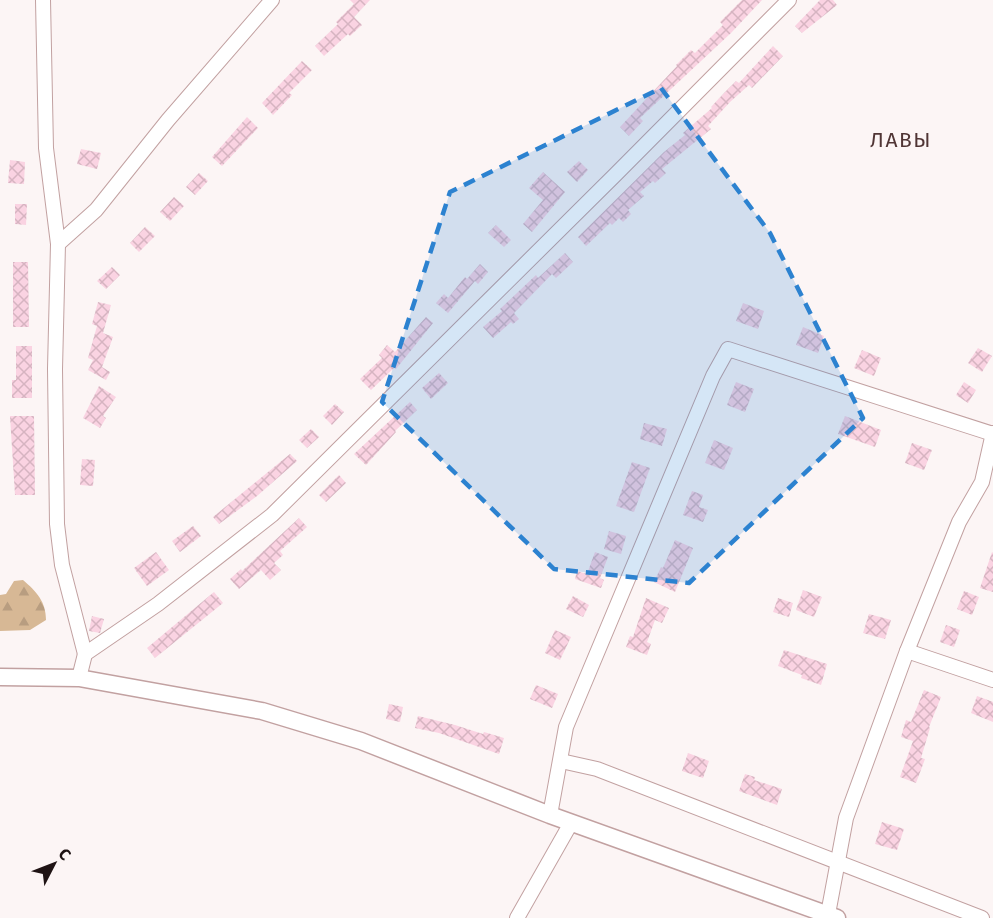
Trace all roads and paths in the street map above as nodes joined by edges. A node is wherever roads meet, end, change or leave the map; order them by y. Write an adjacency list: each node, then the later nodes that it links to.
1 (44, 0): 4 (street)
2 (272, 0): 4 (street)
3 (789, 0): 7 (street)
4 (58, 244): 7 (street)
5 (993, 434): 6 (street); 11 (street)
6 (906, 651): 10 (street); 14 (street)
7 (85, 654): 9 (street)
8 (0, 677): 9 (main road)
9 (79, 678): 12 (main road)
10 (993, 680)
11 (561, 761): 12 (street); 14 (street)
12 (550, 815): 13 (main road)
13 (572, 823): 15 (main road); 16 (street)
14 (838, 861): 15 (street); 17 (street)
15 (832, 916)
16 (517, 918)
17 (982, 918)

